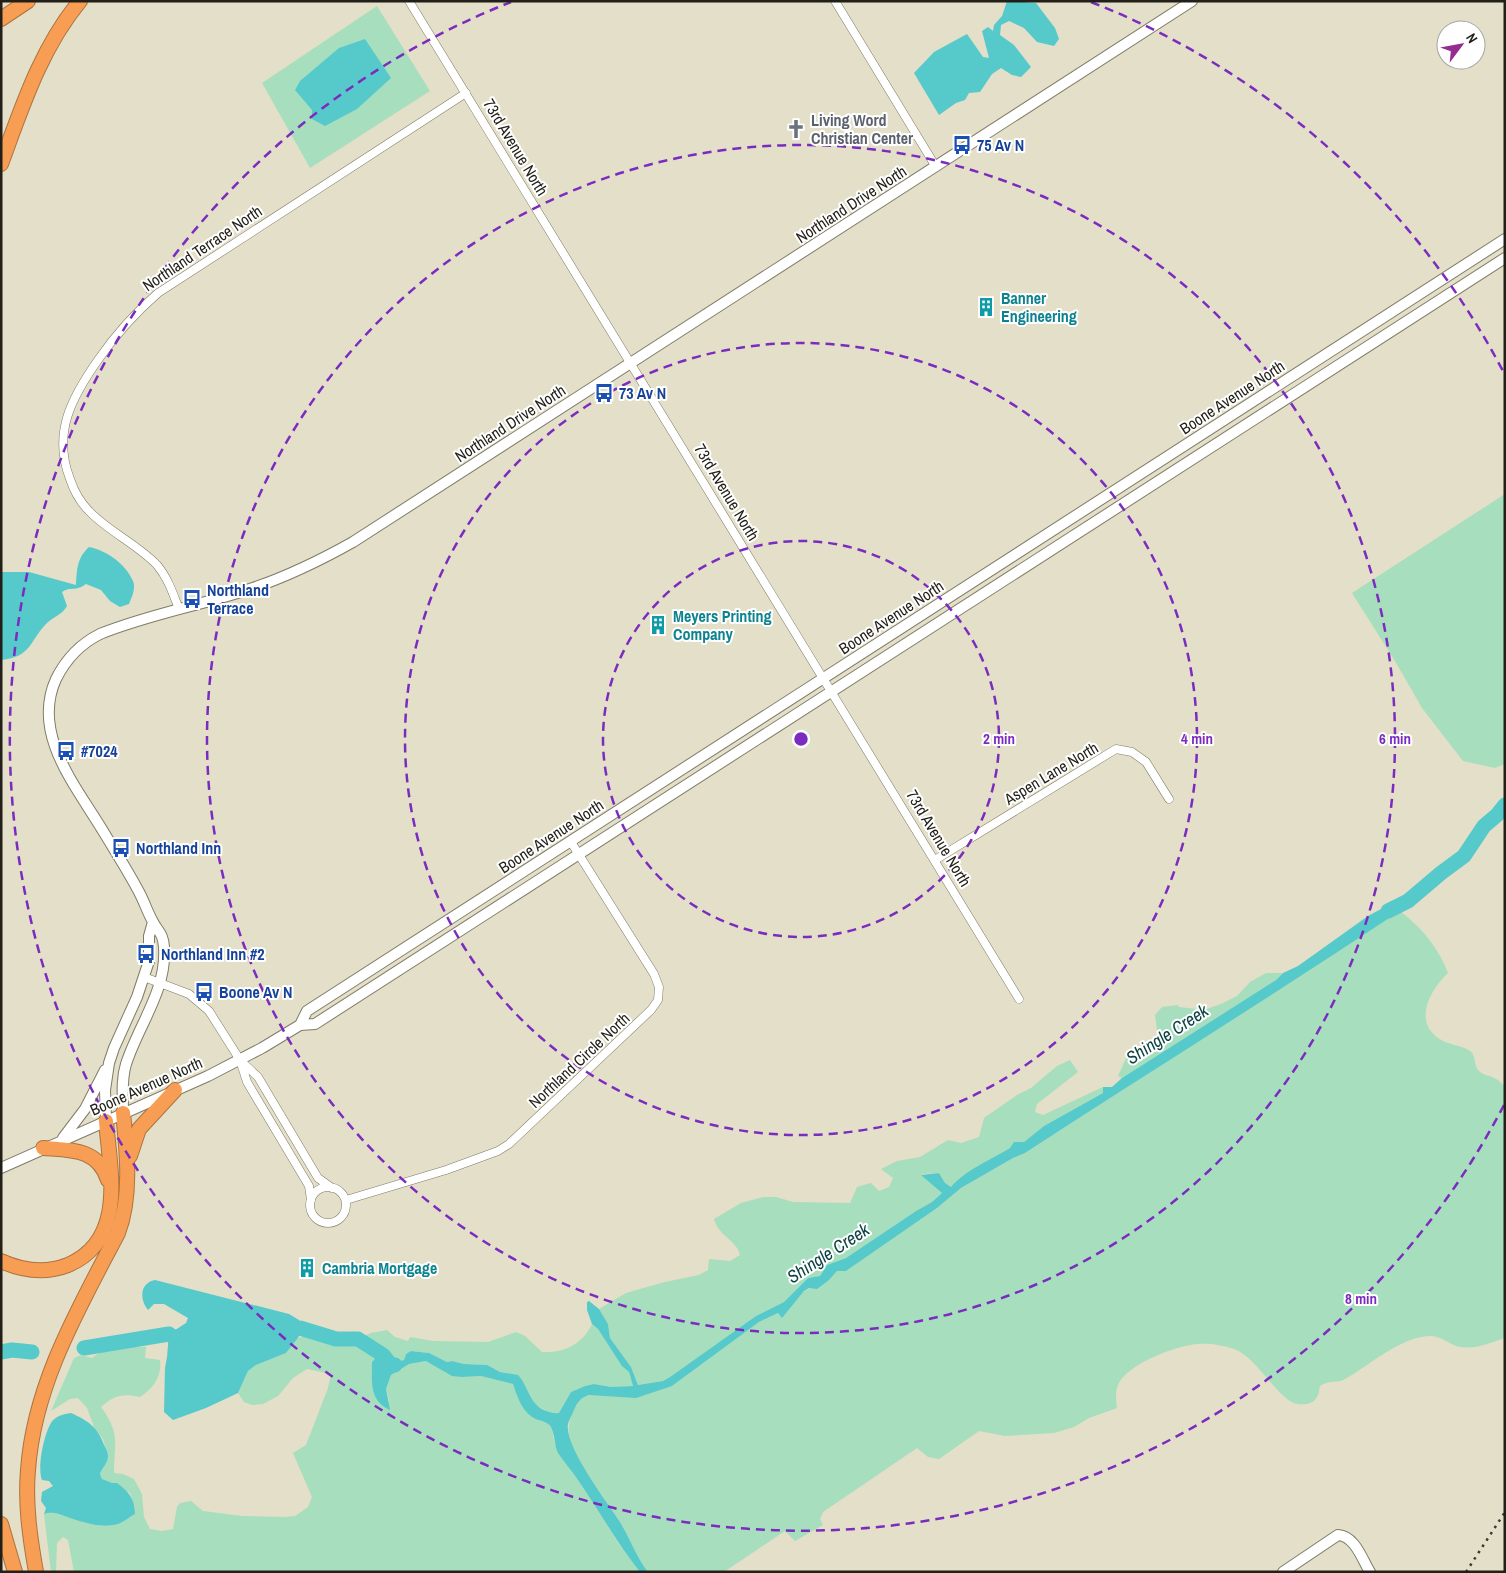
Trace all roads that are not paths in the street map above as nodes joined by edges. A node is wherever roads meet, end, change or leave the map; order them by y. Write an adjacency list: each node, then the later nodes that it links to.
1 (28, 1): 6 (highway)
2 (80, 1): 8 (highway)
3 (409, 1): 7 (street, 73rd Avenue North)
4 (835, 1): 9 (street)
5 (1192, 1): 9 (street, Northland Drive North)
6 (1, 19)
7 (466, 93): 12 (street, 73rd Avenue North); 13 (street, Northland Terrace North)
8 (1, 164)
9 (936, 167): 12 (street, Northland Drive North)
10 (1505, 239): 14 (street, Boone Avenue North)
11 (1505, 258): 15 (street, Boone Avenue North)
12 (631, 364): 13 (street, Northland Drive North); 14 (street, 73rd Avenue North)
13 (179, 609): 20 (street, Northland Drive North)
14 (824, 678): 15 (street, 73rd Avenue North); 17 (street, Boone Avenue North)
15 (832, 692): 18 (street, Boone Avenue North); 19 (street, 73rd Avenue North)
16 (1169, 799): 19 (street, Aspen Lane North)
17 (571, 842): 18 (street, Northland Circle North); 24 (street, Boone Avenue North)
18 (579, 855): 24 (street, Boone Avenue North); 37 (street, Northland Circle North)
19 (935, 860): 23 (street, 73rd Avenue North)
20 (152, 922): 21 (street, Northland Drive North); 22 (street, Northland Drive North)
21 (144, 977): 22 (street); 26 (street, Northland Drive North)
22 (160, 983): 25 (street); 28 (street, Northland Drive North)
23 (1019, 1000)
24 (300, 1025): 25 (street, Boone Avenue North)
25 (240, 1060): 27 (street, Boone Avenue North); 34 (street); 36 (street)
26 (110, 1062): 29 (street, Northland Drive North); 30 (street)
27 (175, 1090): 28 (street, Boone Avenue North); 33 (highway)
28 (123, 1113): 29 (street, Boone Avenue North); 33 (highway)
29 (106, 1121): 30 (street, Boone Avenue North); 35 (highway)
30 (62, 1140): 31 (street, Boone Avenue North)
31 (43, 1148): 32 (street, Boone Avenue North); 35 (highway)
32 (1, 1168)
33 (126, 1171): 41 (highway)
34 (332, 1188): 36 (street); 37 (street)
35 (112, 1196): 38 (highway)
36 (311, 1200): 37 (street)
37 (346, 1200)
38 (1, 1261)
39 (1, 1524): 40 (highway)
40 (15, 1572)
41 (36, 1572)
42 (1283, 1572): 43 (street)
43 (1370, 1572)

